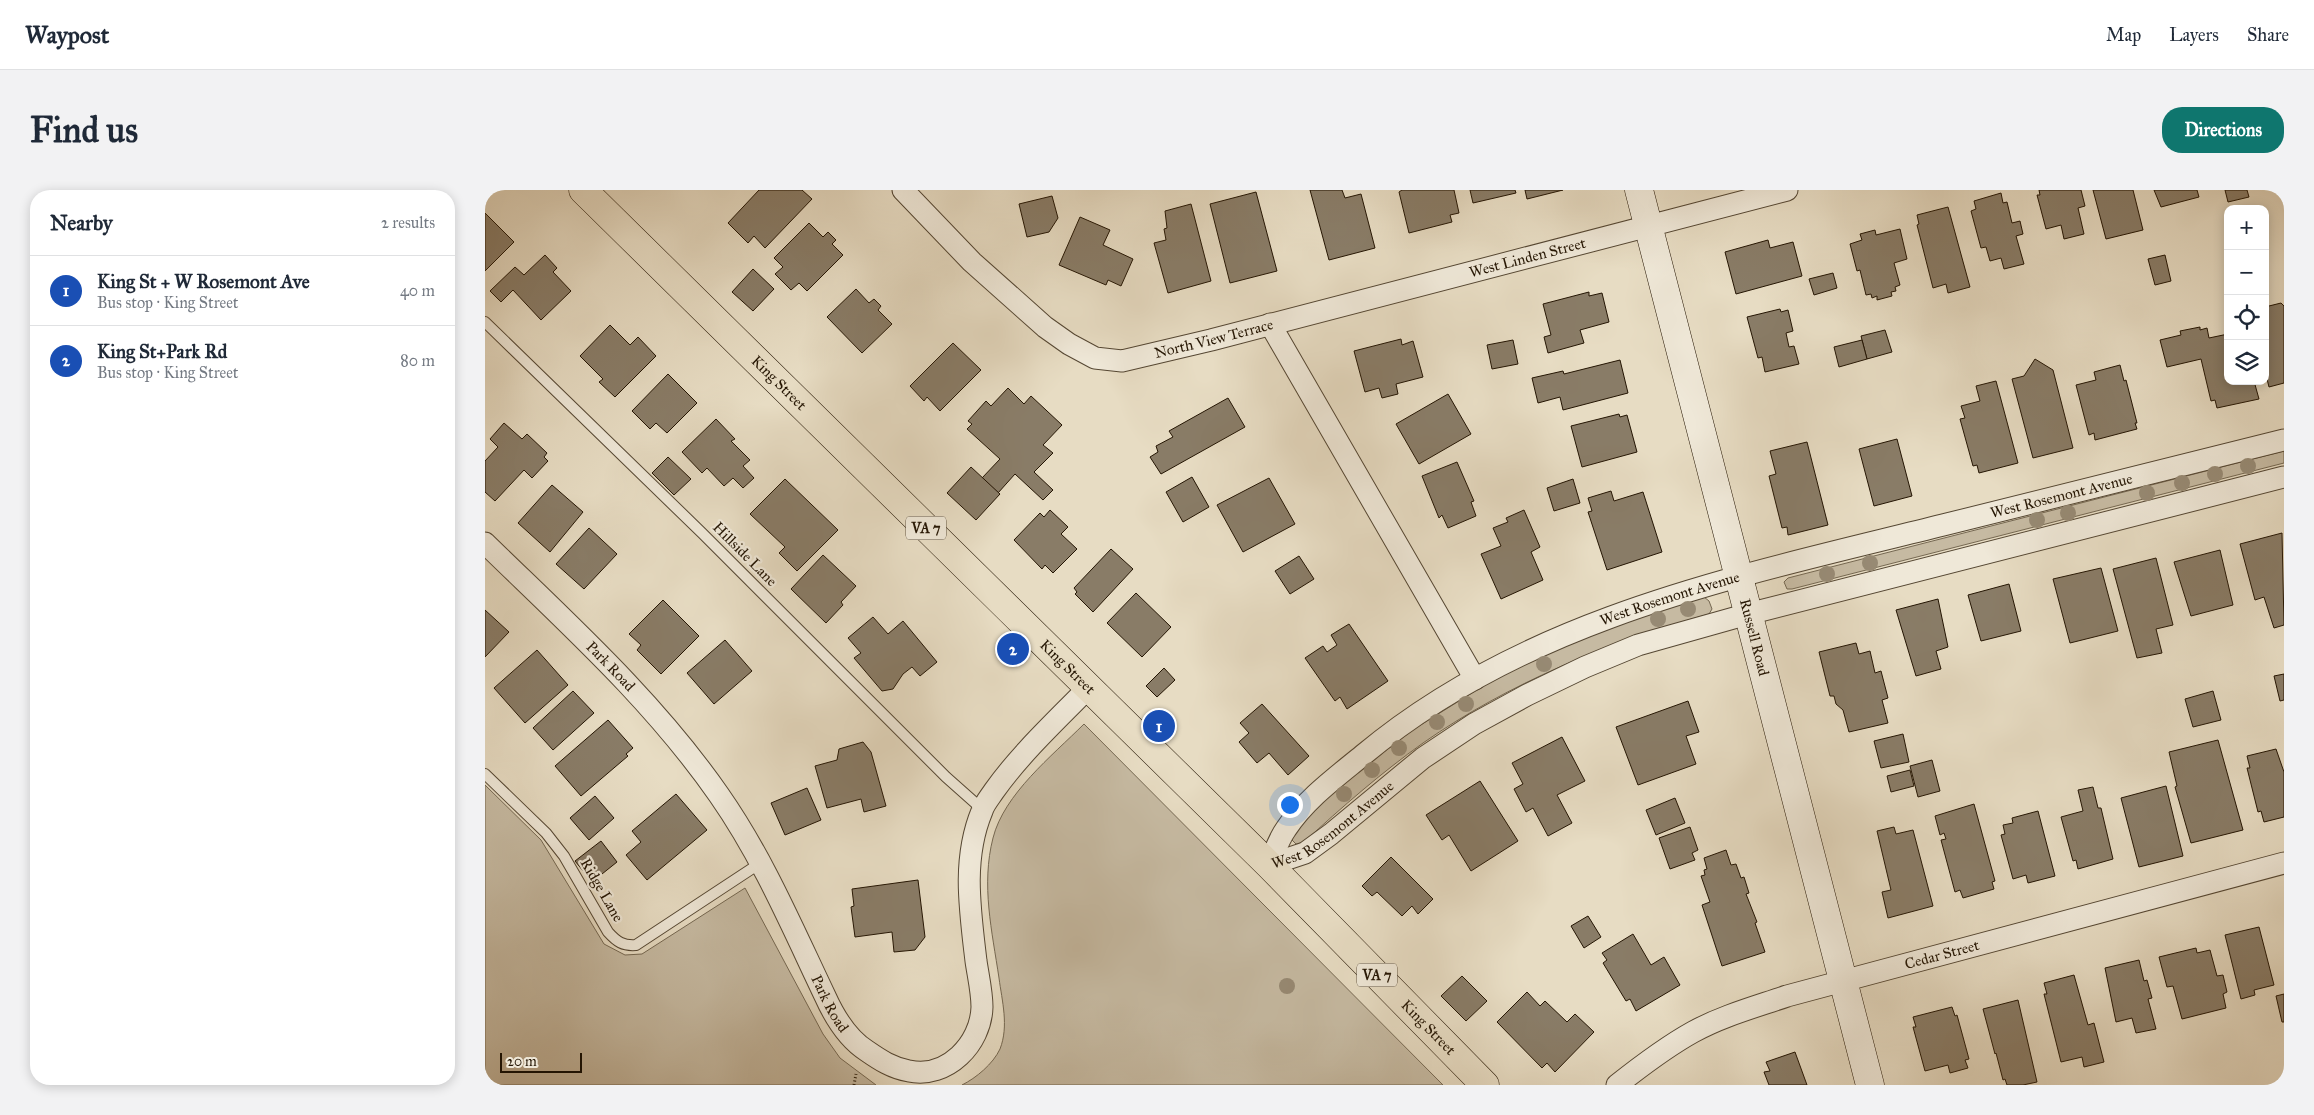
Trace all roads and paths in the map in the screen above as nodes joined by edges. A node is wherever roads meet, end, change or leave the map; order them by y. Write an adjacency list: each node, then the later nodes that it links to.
1 (583, 190): 14 (main road, King Street / VA 7)
2 (903, 190): 7 (street, North View Terrace)
3 (1639, 190): 5 (street, Russell Road)
4 (1787, 190): 5 (street, West Linden Street)
5 (1648, 225): 7 (street, West Linden Street); 11 (street, Russell Road)
6 (485, 322): 16 (lane, Hillside Lane)
7 (1270, 324): 13 (street, North View Terrace)
8 (2284, 440): 11 (street, West Rosemont Avenue)
9 (2284, 477): 12 (street, West Rosemont Avenue)
10 (485, 543): 17 (street, Park Road)
11 (1739, 577): 12 (street, Russell Road); 13 (street, West Rosemont Avenue)
12 (1748, 614): 19 (street, West Rosemont Avenue); 20 (street, Russell Road)
13 (1475, 679): 19 (street, West Rosemont Avenue)
14 (1089, 688): 16 (street, Park Road); 19 (main road, King Street / VA 7)
15 (485, 774): 17 (lane, Ridge Lane)
16 (982, 809): 17 (street, Park Road)
17 (761, 862)
18 (2284, 863): 20 (street, Cedar Street)
19 (1269, 865): 21 (main road, King Street / VA 7)
20 (1844, 980): 22 (street, Cedar Street); 23 (street, Russell Road)
21 (1485, 1085)
22 (1617, 1085)
23 (1870, 1085)

